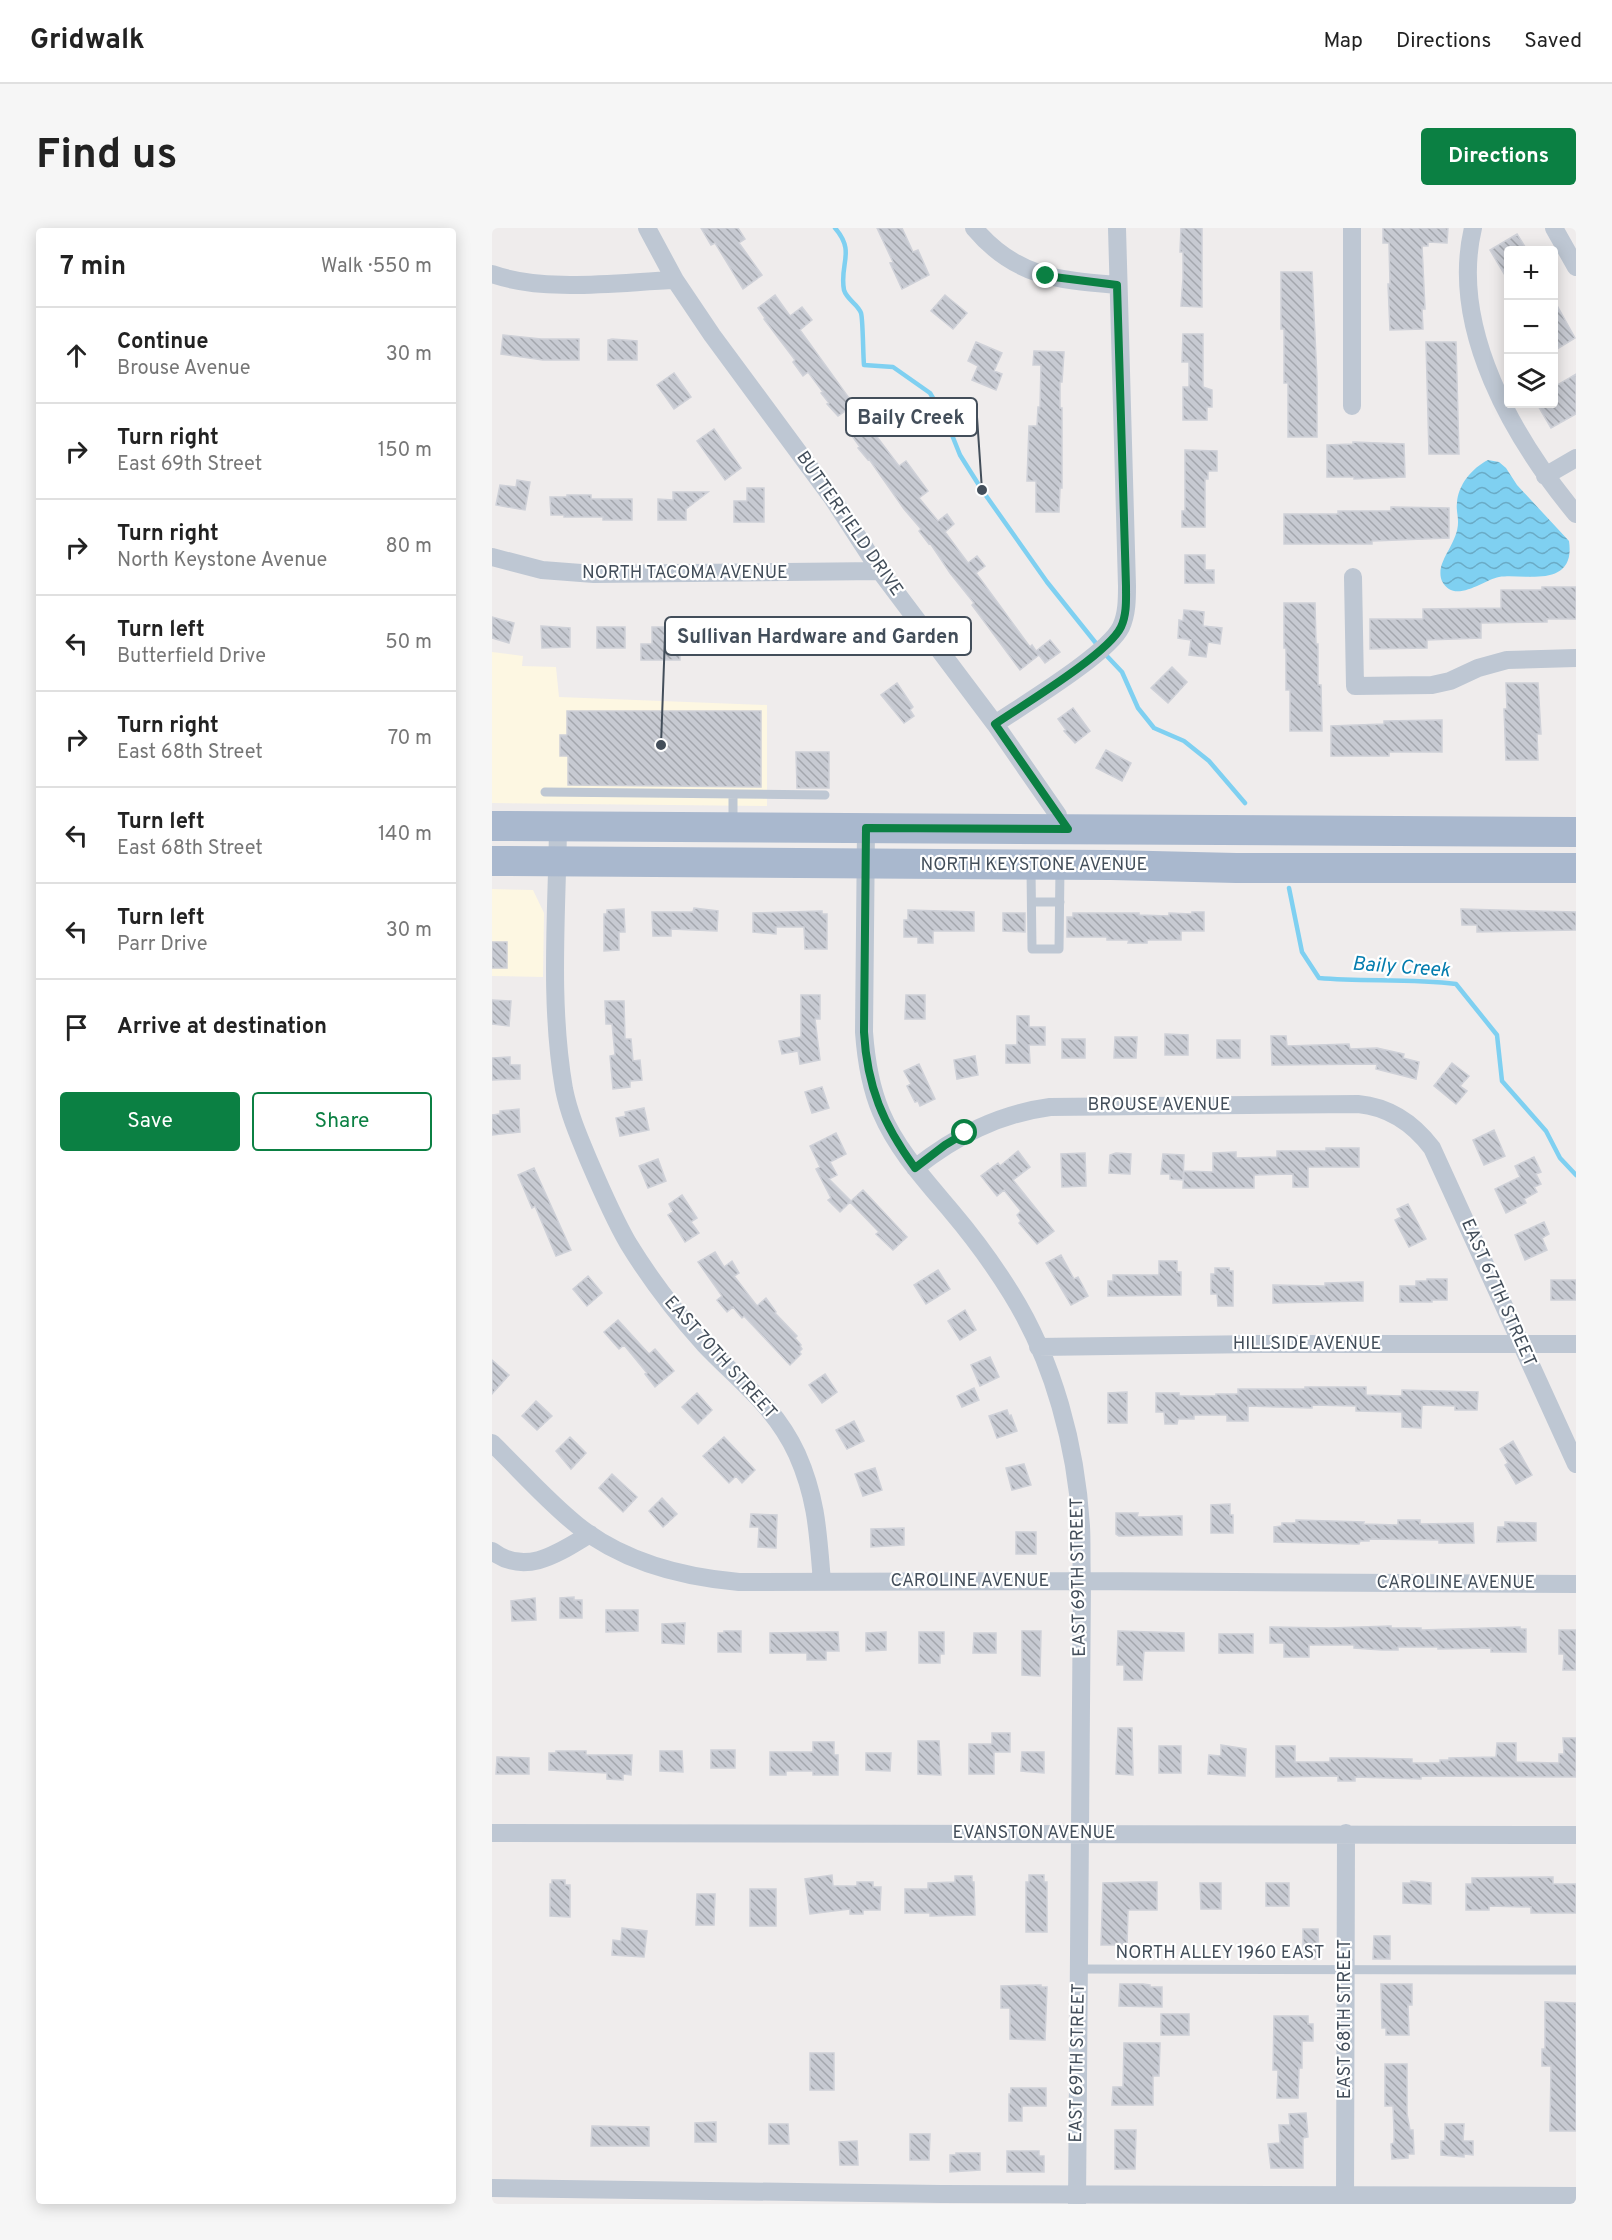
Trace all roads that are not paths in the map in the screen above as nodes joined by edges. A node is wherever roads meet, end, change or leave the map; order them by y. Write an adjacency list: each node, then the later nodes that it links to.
1 (647, 228): 9 (street, BUTTERFIELD DRIVE)
2 (974, 228): 10 (street)
3 (1118, 228): 10 (street)
4 (1352, 228): 11 (street)
5 (1473, 228): 13 (street)
6 (1554, 228): 7 (street)
7 (1576, 267)
8 (492, 274): 9 (street)
9 (675, 280): 16 (street, BUTTERFIELD DRIVE)
10 (1117, 285): 19 (street)
11 (1352, 406)
12 (1576, 458): 13 (street)
13 (1545, 476): 14 (street)
14 (1576, 514)
15 (492, 557): 16 (street, NORTH TACOMA AVENUE)
16 (880, 571): 19 (street, BUTTERFIELD DRIVE)
17 (1353, 577): 18 (street)
18 (1576, 658)
19 (995, 724): 26 (street, BUTTERFIELD DRIVE)
20 (545, 792): 21 (lane)
21 (733, 794): 22 (lane); 25 (lane)
22 (825, 795)
23 (492, 826): 24 (main road, NORTH KEYSTONE AVENUE)
24 (558, 826): 25 (main road, NORTH KEYSTONE AVENUE); 30 (street, EAST 70TH STREET)
25 (733, 827): 27 (main road, NORTH KEYSTONE AVENUE)
26 (1066, 827): 27 (main road, NORTH KEYSTONE AVENUE); 28 (main road, NORTH KEYSTONE AVENUE)
27 (866, 828): 32 (street, EAST 69TH STREET)
28 (1576, 832)
29 (492, 861): 30 (main road, NORTH KEYSTONE AVENUE)
30 (558, 862): 32 (main road, NORTH KEYSTONE AVENUE); 46 (street, EAST 70TH STREET)
31 (1067, 862): 32 (main road, NORTH KEYSTONE AVENUE); 33 (main road, NORTH KEYSTONE AVENUE); 34 (lane); 35 (lane)
32 (865, 864): 37 (street, EAST 69TH STREET)
33 (1576, 868)
34 (1032, 902): 35 (lane); 35 (lane)
35 (1060, 902)
36 (1413, 1126): 37 (street, BROUSE AVENUE); 39 (street, EAST 67TH STREET)
37 (915, 1168): 40 (street, EAST 69TH STREET)
38 (1576, 1344): 39 (street, HILLSIDE AVENUE)
39 (1522, 1345): 40 (street, HILLSIDE AVENUE); 42 (street, EAST 67TH STREET)
40 (1038, 1347): 45 (street, EAST 69TH STREET)
41 (492, 1443): 43 (street, CAROLINE AVENUE)
42 (1576, 1464)
43 (590, 1534): 44 (street); 46 (street, CAROLINE AVENUE)
44 (492, 1551)
45 (1082, 1581): 46 (street, CAROLINE AVENUE); 47 (street, CAROLINE AVENUE); 49 (street, EAST 69TH STREET)
46 (822, 1582)
47 (1576, 1584)
48 (492, 1833): 49 (street, EVANSTON AVENUE)
49 (1080, 1833): 50 (street, EVANSTON AVENUE); 52 (street, EAST 69TH STREET)
50 (1346, 1833): 51 (street, EVANSTON AVENUE); 53 (street, EAST 68TH STREET)
51 (1576, 1835)
52 (1079, 1970): 53 (lane, NORTH ALLEY 1960 EAST); 57 (street, EAST 69TH STREET)
53 (1346, 1970): 54 (lane, NORTH ALLEY 1960 EAST); 59 (street, EAST 68TH STREET)
54 (1576, 1970)
55 (492, 2188): 57 (street)
56 (1576, 2196): 59 (street)
57 (1077, 2199): 58 (street)
58 (1218, 2199): 59 (street)
59 (1345, 2200)

